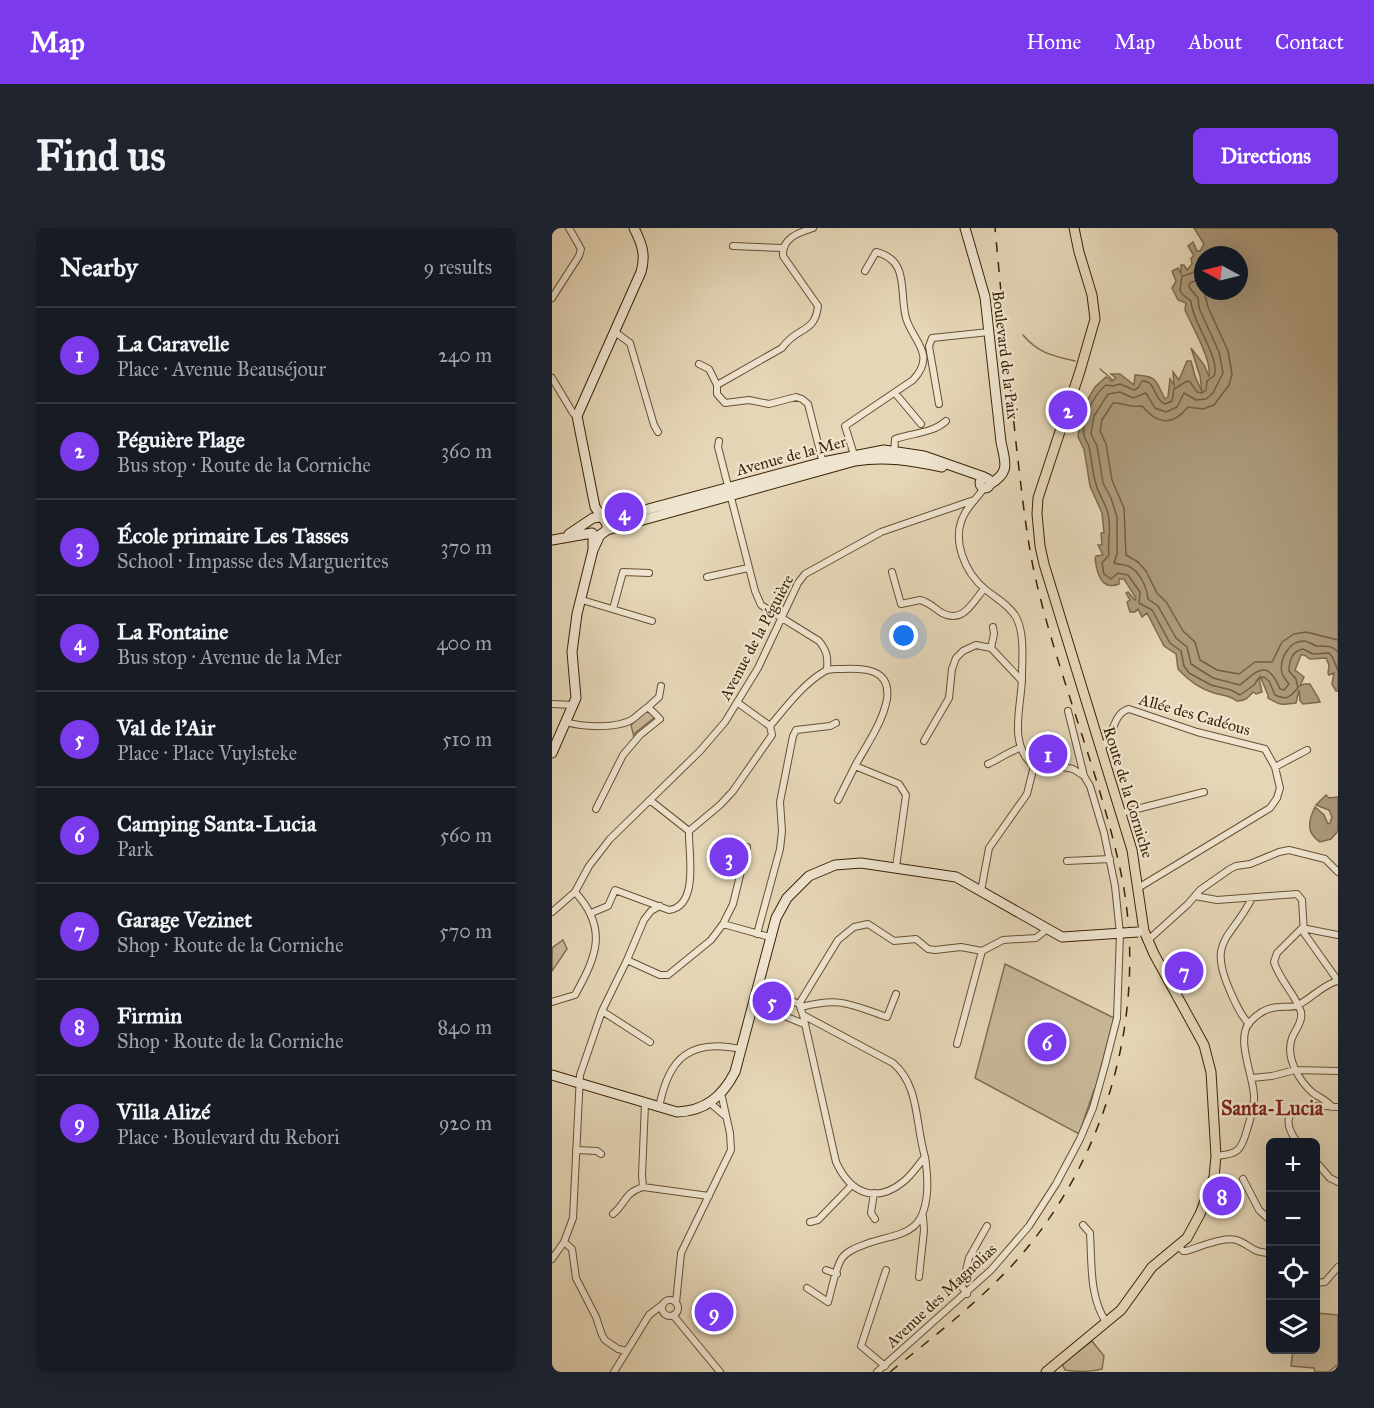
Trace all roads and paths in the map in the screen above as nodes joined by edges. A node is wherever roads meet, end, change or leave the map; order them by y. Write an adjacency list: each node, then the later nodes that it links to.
1 (569, 228): 9 (street)
2 (634, 228): 10 (street)
3 (814, 228): 7 (street)
4 (965, 228): 11 (street, Boulevard de la Paix)
5 (1074, 228): 59 (main road, Route de la Corniche)
6 (733, 246): 7 (street)
7 (782, 248): 14 (street)
8 (864, 271): 15 (street)
9 (552, 298)
10 (615, 332): 17 (street); 20 (street)
11 (989, 332): 16 (street); 25 (street, Boulevard de la Paix)
12 (699, 364): 14 (street)
13 (552, 378): 17 (street)
14 (717, 385): 24 (street)
15 (895, 393): 19 (street); 23 (street)
16 (939, 404)
17 (577, 416): 30 (street)
18 (946, 421): 22 (street)
19 (921, 424)
20 (658, 432)
21 (719, 441): 26 (street)
22 (894, 454): 23 (street, Avenue de la Mer); 25 (street, Avenue de la Mer)
23 (854, 458): 24 (street, Avenue de la Mer)
24 (823, 466): 26 (street, Avenue de la Mer)
25 (985, 482): 27 (street)
26 (728, 492): 30 (street, Avenue de la Mer); 31 (street, Avenue de la Mer); 34 (street)
27 (974, 500): 28 (street, Avenue de la Péguière); 29 (street)
28 (952, 508): 29 (street); 41 (street, Avenue de la Péguière)
29 (964, 514): 38 (street)
30 (597, 519): 31 (street); 31 (street); 32 (street)
31 (598, 533): 32 (street, Avenue de la Mer); 39 (street)
32 (567, 536): 33 (street)
33 (552, 540)
34 (748, 568): 37 (street); 41 (street)
35 (892, 572): 38 (street)
36 (649, 573): 40 (street)
37 (707, 577)
38 (984, 589): 47 (street)
39 (582, 600): 40 (street); 44 (street)
40 (614, 609): 42 (street)
41 (781, 619): 46 (street); 49 (street, Avenue de la Péguière)
42 (652, 621)
43 (993, 627): 45 (street)
44 (573, 642): 51 (street); 54 (street)
45 (991, 648): 47 (street); 57 (street)
46 (827, 669): 56 (street); 63 (street)
47 (1022, 681): 58 (street)
48 (661, 686): 52 (street)
49 (738, 703): 56 (street); 69 (street, Avenue de la Péguière)
50 (552, 704): 51 (street)
51 (573, 705): 54 (street)
52 (648, 707): 54 (street); 70 (street)
53 (1068, 711): 66 (street, Avenue des Magnolias)
54 (568, 722): 61 (street)
55 (836, 723): 89 (street)
56 (770, 726): 72 (street)
57 (924, 741)
58 (1020, 748): 62 (street); 64 (street)
59 (1100, 749): 65 (street, Allée des Cadéous); 71 (main road, Route de la Corniche)
60 (1307, 750): 65 (street)
61 (552, 753)
62 (988, 764)
63 (855, 766): 68 (street); 76 (street)
64 (1034, 766): 66 (street); 79 (street)
65 (1275, 767): 78 (street)
66 (1084, 776): 74 (street, Avenue des Magnolias)
67 (1204, 792): 71 (street)
68 (838, 800)
69 (651, 801): 72 (street); 80 (street, Avenue de la Péguière)
70 (596, 809)
71 (1121, 813): 78 (main road, Route de la Corniche)
72 (689, 831): 83 (street)
73 (747, 847): 86 (street)
74 (1110, 859): 75 (street); 90 (street, Avenue des Magnolias)
75 (1067, 861)
76 (896, 867): 79 (street); 93 (street)
77 (1338, 872): 81 (street)
78 (1138, 888): 91 (main road, Route de la Corniche)
79 (981, 891): 88 (street)
80 (575, 892): 84 (street, Avenue de la Péguière); 85 (street)
81 (1195, 896): 82 (street); 91 (street)
82 (1252, 898): 87 (street); 106 (street)
83 (660, 906): 85 (street); 95 (street)
84 (552, 912)
85 (591, 914): 99 (street)
86 (723, 924): 89 (street); 95 (street)
87 (1302, 928): 92 (street); 96 (street); 102 (street)
88 (1046, 930): 90 (street); 94 (street)
89 (756, 934): 93 (street)
90 (1122, 934): 91 (street, bridge); 152 (street, Avenue des Magnolias)
91 (1143, 935): 125 (main road, Route de la Corniche)
92 (1338, 935)
93 (770, 937): 97 (street)
94 (982, 951): 101 (street); 108 (street)
95 (627, 960): 103 (street)
96 (1337, 981): 102 (street)
97 (758, 987): 100 (street); 101 (street)
98 (896, 994): 101 (street)
99 (552, 1002)
100 (753, 1003): 105 (street); 109 (street)
101 (800, 1006): 104 (street)
102 (1298, 1006): 106 (street); 110 (street)
103 (602, 1011): 107 (street); 114 (street)
104 (803, 1015): 105 (street); 124 (street)
105 (804, 1024): 129 (street)
106 (1249, 1024): 113 (street)
107 (650, 1042)
108 (957, 1044)
109 (741, 1049): 115 (street); 119 (street)
110 (1295, 1070): 111 (street); 113 (street); 118 (street)
111 (1338, 1071)
112 (552, 1075): 114 (street)
113 (1252, 1078): 125 (street)
114 (580, 1084): 117 (street); 122 (street)
115 (721, 1093): 116 (street); 120 (street)
116 (710, 1103): 119 (street); 120 (street)
117 (645, 1104): 119 (street); 130 (street)
118 (1335, 1107): 121 (street)
119 (659, 1108)
120 (725, 1116): 132 (street)
121 (1294, 1138)
122 (576, 1150): 123 (street); 140 (street)
123 (601, 1154)
124 (925, 1156): 131 (street); 135 (street)
125 (1216, 1156): 141 (main road, Route de la Corniche)
126 (1320, 1167): 128 (street)
127 (1243, 1179): 134 (street)
128 (1338, 1182)
129 (851, 1186): 131 (street); 137 (street)
130 (643, 1187): 132 (street); 133 (street)
131 (874, 1193): 136 (street)
132 (709, 1196): 149 (street)
133 (613, 1214)
134 (1266, 1216)
135 (922, 1217): 147 (street); 148 (street)
136 (875, 1220)
137 (810, 1222)
138 (987, 1226): 152 (street)
139 (1083, 1226): 159 (street)
140 (564, 1242): 143 (street); 160 (street)
141 (1178, 1246): 142 (street); 159 (main road, Route de la Corniche)
142 (1266, 1253)
143 (552, 1259)
144 (1338, 1267): 150 (street)
145 (826, 1270): 147 (street)
146 (886, 1270): 161 (street)
147 (837, 1274): 151 (street)
148 (919, 1277)
149 (677, 1282): 153 (street); 154 (street)
150 (1320, 1283)
151 (807, 1288)
152 (966, 1294): 161 (street, Avenue des Magnolias)
153 (668, 1300): 154 (street); 155 (street)
154 (676, 1303): 157 (street)
155 (662, 1305): 156 (street); 158 (street)
156 (664, 1314): 157 (street); 158 (street)
157 (673, 1316): 163 (street)
158 (648, 1319): 160 (street)
159 (1107, 1322): 165 (main road, Route de la Corniche)
160 (625, 1354): 162 (street)
161 (885, 1366): 164 (street, Avenue des Magnolias)
162 (614, 1372)
163 (720, 1372)
164 (877, 1372)
165 (1046, 1372)

